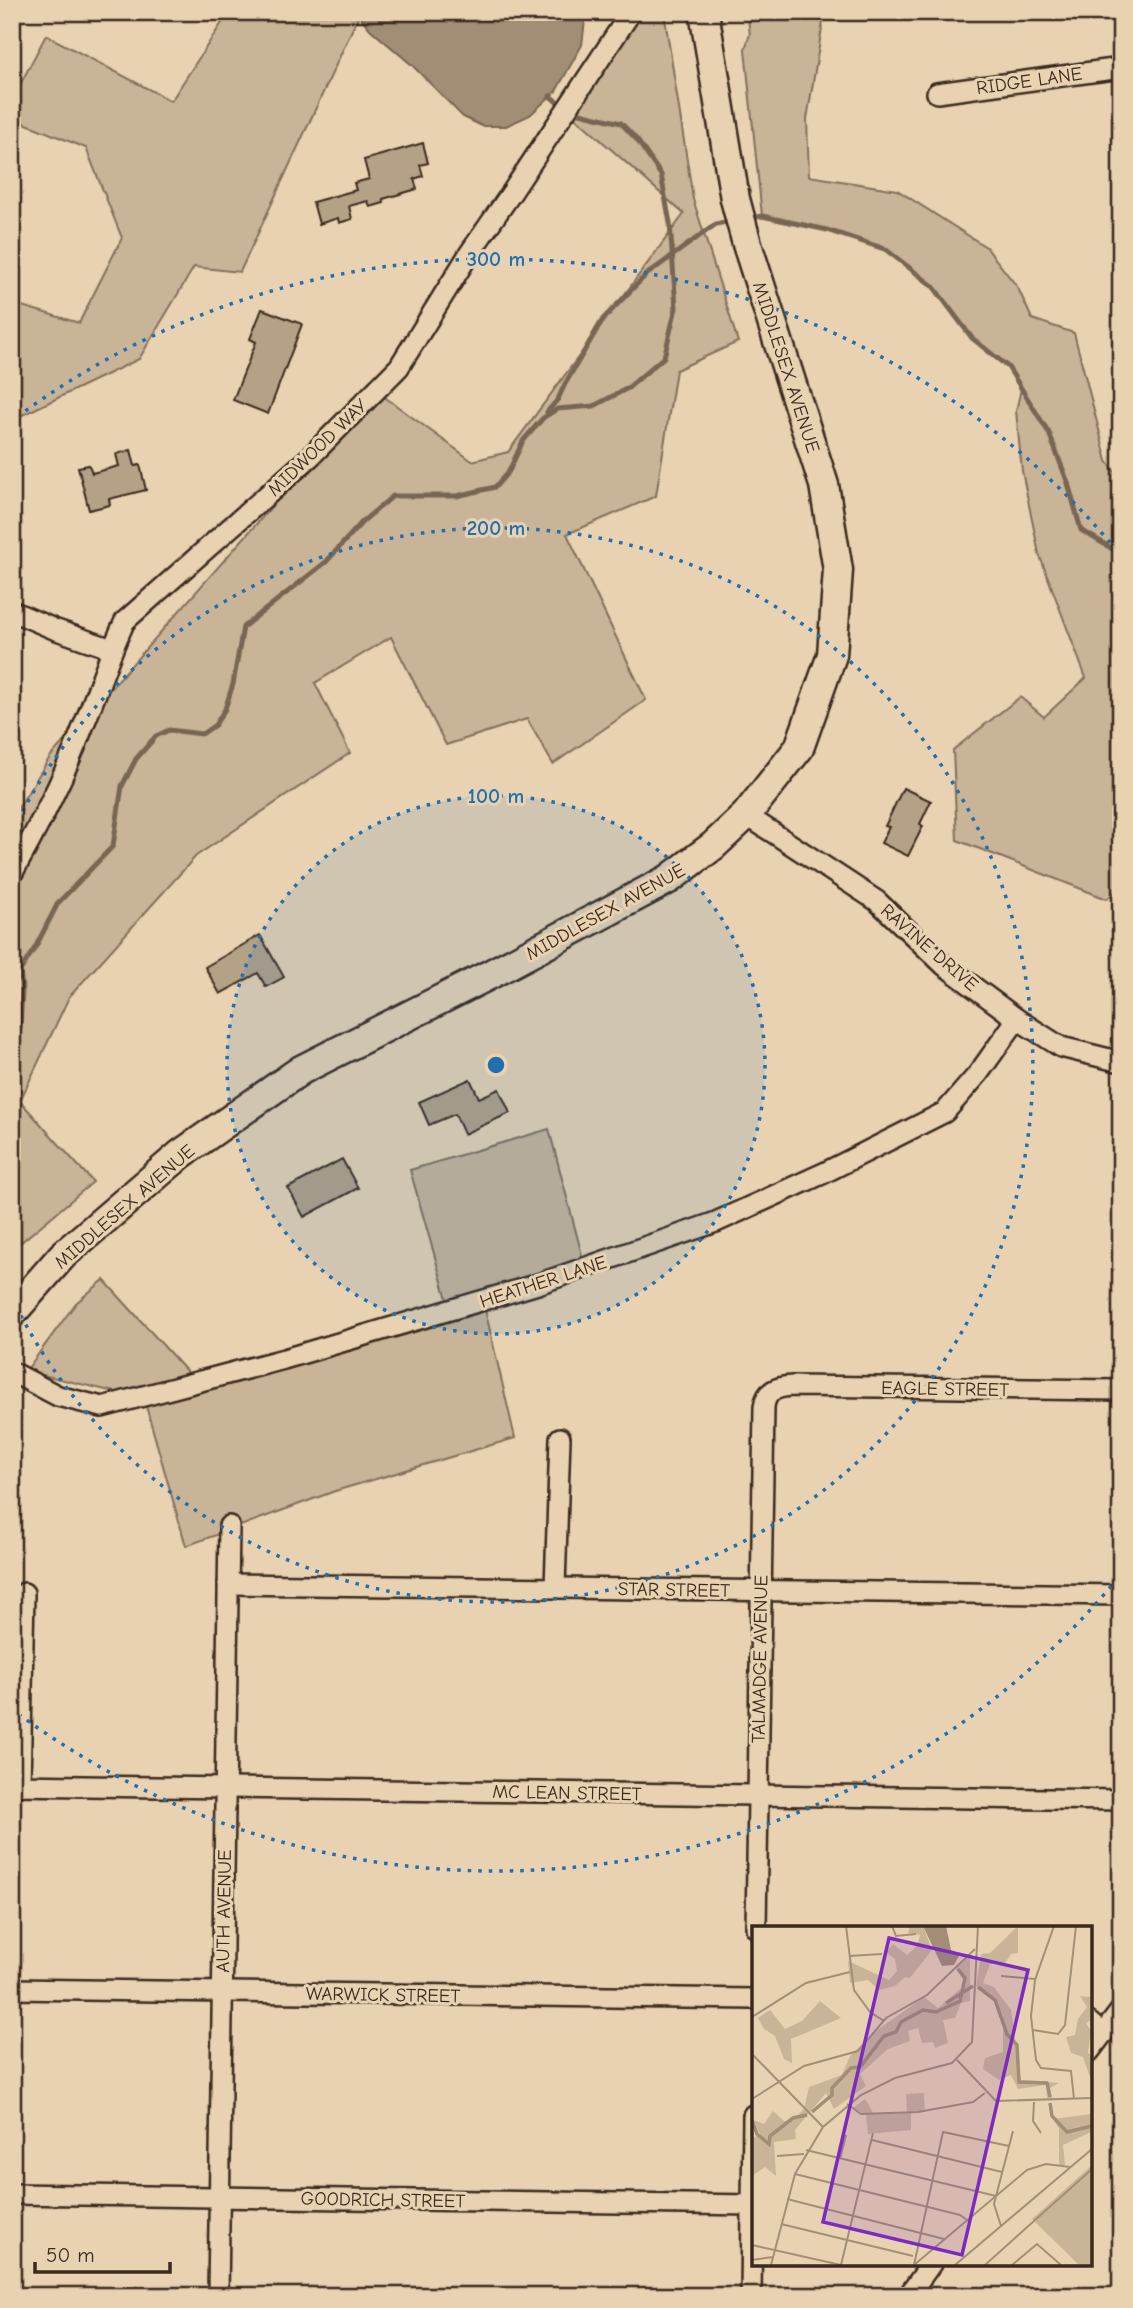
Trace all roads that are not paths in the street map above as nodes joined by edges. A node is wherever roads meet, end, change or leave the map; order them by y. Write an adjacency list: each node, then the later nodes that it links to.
1 (631, 12): 6 (street, MIDWOOD WAY)
2 (704, 12): 7 (street, MIDDLESEX AVENUE)
3 (1121, 68): 4 (street, RIDGE LANE)
4 (937, 93)
5 (12, 611): 6 (street)
6 (112, 649): 8 (street, MIDWOOD WAY)
7 (746, 815): 9 (street, RAVINE DRIVE); 11 (street, MIDDLESEX AVENUE)
8 (12, 874)
9 (1017, 1019): 10 (street, RAVINE DRIVE); 12 (street, HEATHER LANE)
10 (1121, 1062)
11 (12, 1313)
12 (12, 1372)
13 (1121, 1390): 14 (street, EAGLE STREET)
14 (770, 1392): 19 (street, TALMADGE AVENUE)
15 (560, 1438): 18 (street)
16 (229, 1526): 17 (street, AUTH AVENUE)
17 (228, 1584): 18 (street, STAR STREET); 23 (street, AUTH AVENUE)
18 (555, 1587): 19 (street, STAR STREET)
19 (760, 1590): 21 (street, STAR STREET); 24 (street, TALMADGE AVENUE)
20 (24, 1593): 22 (street)
21 (1121, 1595)
22 (16, 1786): 23 (street, MC LEAN STREET)
23 (225, 1788): 24 (street, MC LEAN STREET); 28 (street, AUTH AVENUE)
24 (758, 1794): 25 (street, MC LEAN STREET); 26 (street, TALMADGE AVENUE)
25 (1121, 1800)
26 (756, 1926)
27 (12, 1989): 28 (street, WARWICK STREET)
28 (223, 1992): 29 (street, WARWICK STREET); 34 (street, AUTH AVENUE)
29 (752, 1999)
30 (1121, 2010): 31 (street)
31 (1096, 2028): 32 (street)
32 (1091, 2045)
33 (12, 2194): 34 (street, GOODRICH STREET)
34 (219, 2197): 35 (street, GOODRICH STREET); 38 (street, AUTH AVENUE)
35 (752, 2205)
36 (752, 2250): 39 (street)
37 (930, 2266): 40 (street)
38 (218, 2296)
39 (751, 2296)
40 (908, 2296)

